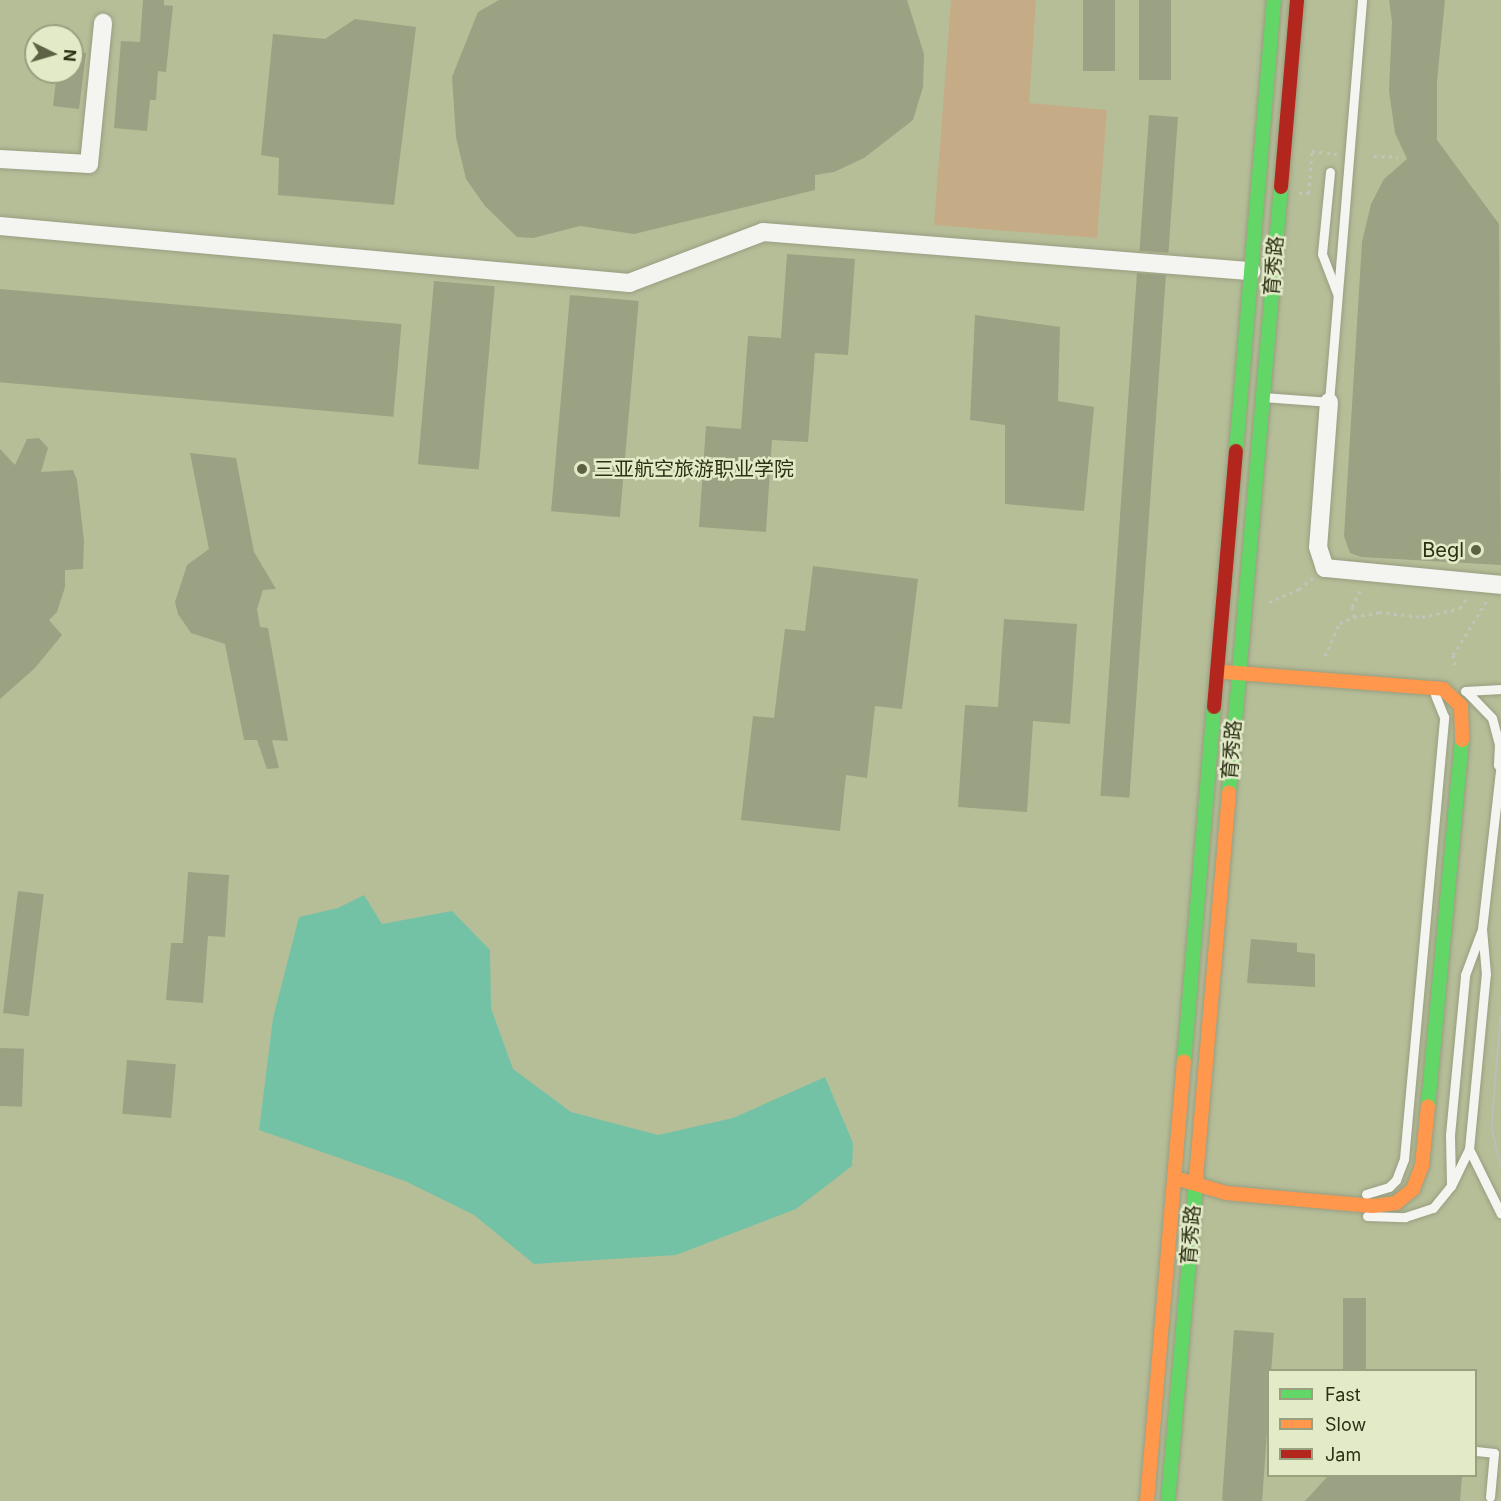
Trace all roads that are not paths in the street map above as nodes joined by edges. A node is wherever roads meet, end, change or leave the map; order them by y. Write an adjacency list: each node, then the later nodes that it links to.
1 (1274, 0): 8 (main road, 育秀路)
2 (1297, 0): 10 (main road, 育秀路)
3 (1362, 0): 9 (lane)
4 (103, 23): 5 (street)
5 (0, 159)
6 (1330, 172): 9 (lane)
7 (0, 226): 8 (street)
8 (1251, 271): 13 (main road, 育秀路)
9 (1338, 296): 11 (lane)
10 (1263, 397): 11 (lane); 14 (main road, 育秀路)
11 (1329, 402): 12 (street)
12 (1500, 585)
13 (1218, 672): 14 (main road); 22 (main road, 育秀路)
14 (1239, 673): 15 (main road); 23 (main road, 育秀路)
15 (1426, 688): 16 (main road); 25 (lane)
16 (1443, 689): 18 (lane); 25 (main road)
17 (1501, 689): 18 (lane)
18 (1466, 691): 19 (lane)
19 (1499, 763): 20 (lane)
20 (1482, 929): 21 (lane); 24 (lane)
21 (1469, 1149): 24 (lane); 26 (lane)
22 (1174, 1178): 23 (main road); 30 (main road, 育秀路)
23 (1196, 1184): 25 (main road); 31 (main road, 育秀路)
24 (1451, 1186): 25 (lane)
25 (1227, 1192)
26 (1501, 1214)
27 (1477, 1451): 29 (lane)
28 (1501, 1498): 29 (lane)
29 (1490, 1499)
30 (1147, 1501)
31 (1168, 1501)

